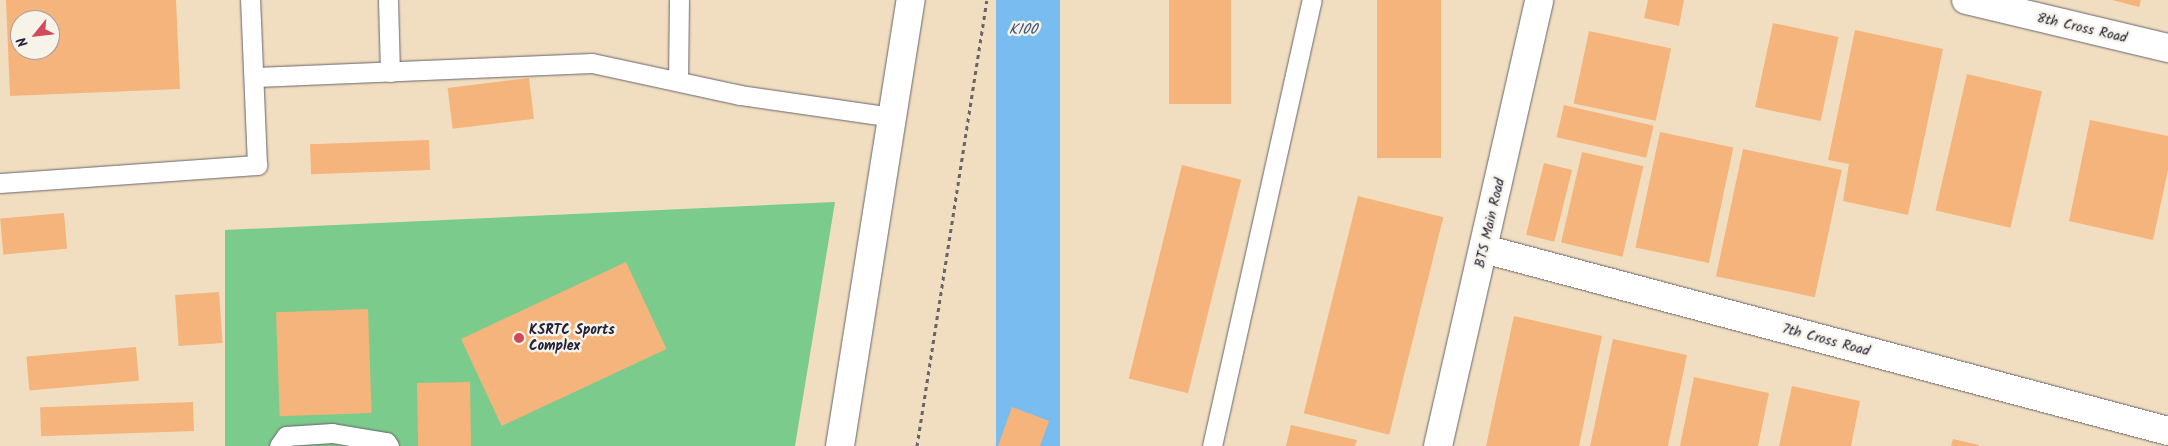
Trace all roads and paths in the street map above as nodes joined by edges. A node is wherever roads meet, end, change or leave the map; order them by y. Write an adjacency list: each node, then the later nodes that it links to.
1 (250, 0): 11 (lane)
2 (388, 0): 10 (lane)
3 (679, 0): 12 (lane)
4 (911, 0): 13 (street)
5 (987, 0): 20 (path)
6 (1312, 0): 21 (lane)
7 (1539, 0): 15 (street, BTS Main Road)
8 (1966, 0): 9 (street, 8th Cross Road)
9 (2168, 48)
10 (390, 72): 11 (lane); 12 (lane)
11 (256, 77): 14 (lane)
12 (678, 82): 13 (lane)
13 (892, 117): 19 (street)
14 (0, 182)
15 (1484, 249): 16 (street, 7th Cross Road); 22 (street, BTS Main Road)
16 (2168, 431)
17 (278, 446): 18 (lane)
18 (389, 446)
19 (840, 446)
20 (917, 446)
21 (1212, 446)
22 (1438, 446)

